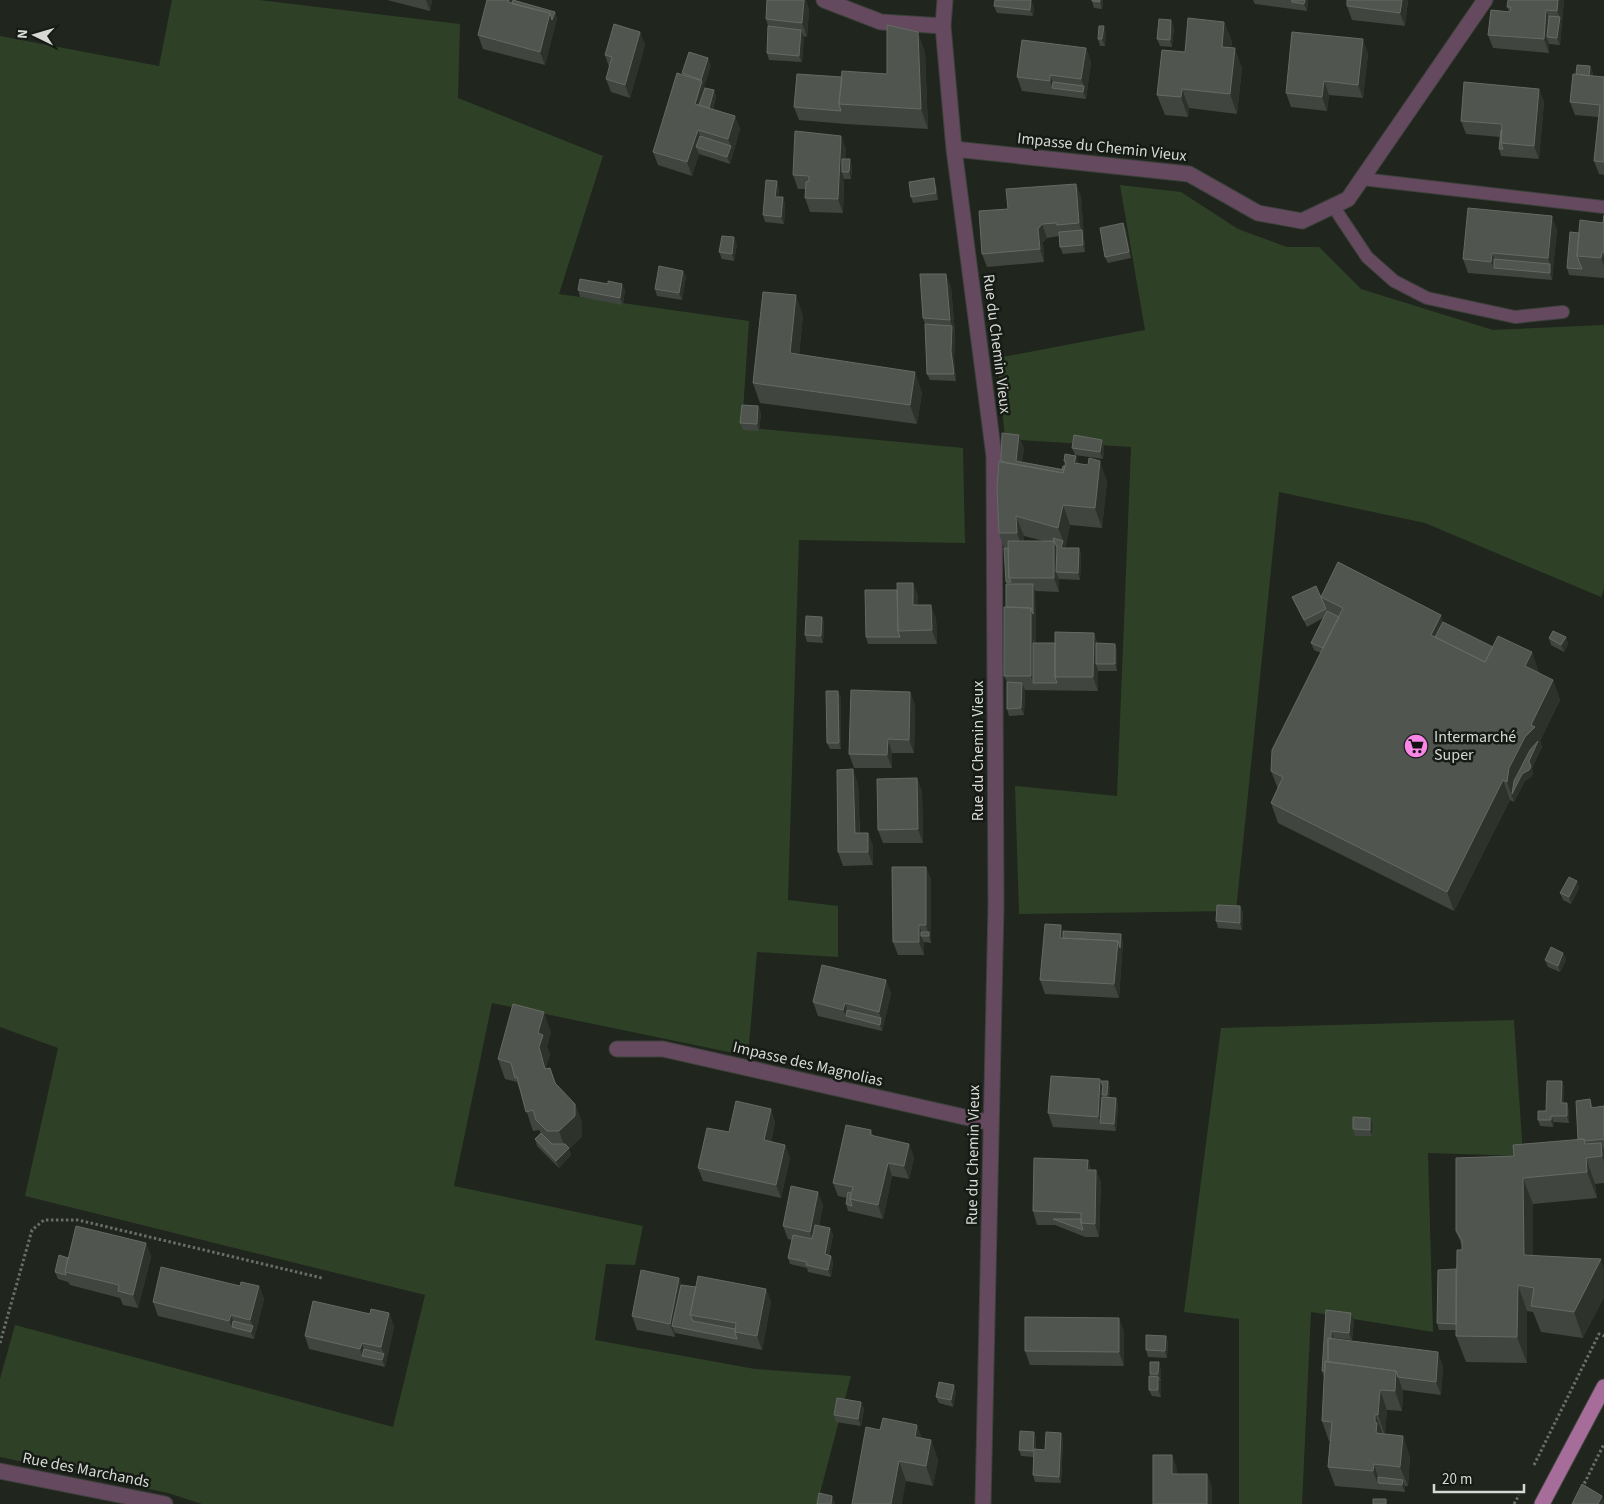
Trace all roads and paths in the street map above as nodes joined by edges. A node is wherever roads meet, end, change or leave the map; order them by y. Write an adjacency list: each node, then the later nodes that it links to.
1 (824, 0): 4 (street)
2 (945, 0): 4 (street, Rue du Chemin Vieux)
3 (1485, 0): 6 (street, Impasse du Chemin Vieux)
4 (943, 26): 5 (street, Rue du Chemin Vieux)
5 (954, 149): 7 (street, Impasse du Chemin Vieux); 11 (street, Rue du Chemin Vieux)
6 (1362, 179): 7 (street, Impasse du Chemin Vieux); 8 (lane)
7 (1333, 206): 9 (lane)
8 (1604, 207)
9 (1563, 312)
10 (617, 1049): 11 (street, Impasse des Magnolias)
11 (991, 1123): 22 (street, Rue du Chemin Vieux)
12 (322, 1278): 14 (path)
13 (1604, 1336): 17 (path)
14 (0, 1343)
15 (1604, 1387): 24 (main road)
16 (1604, 1444): 20 (path)
17 (1532, 1468)
18 (0, 1471): 21 (street, Rue des Marchands)
19 (1521, 1490): 23 (path)
20 (1578, 1496)
21 (166, 1504)
22 (983, 1504)
23 (1514, 1504)
24 (1542, 1504)

